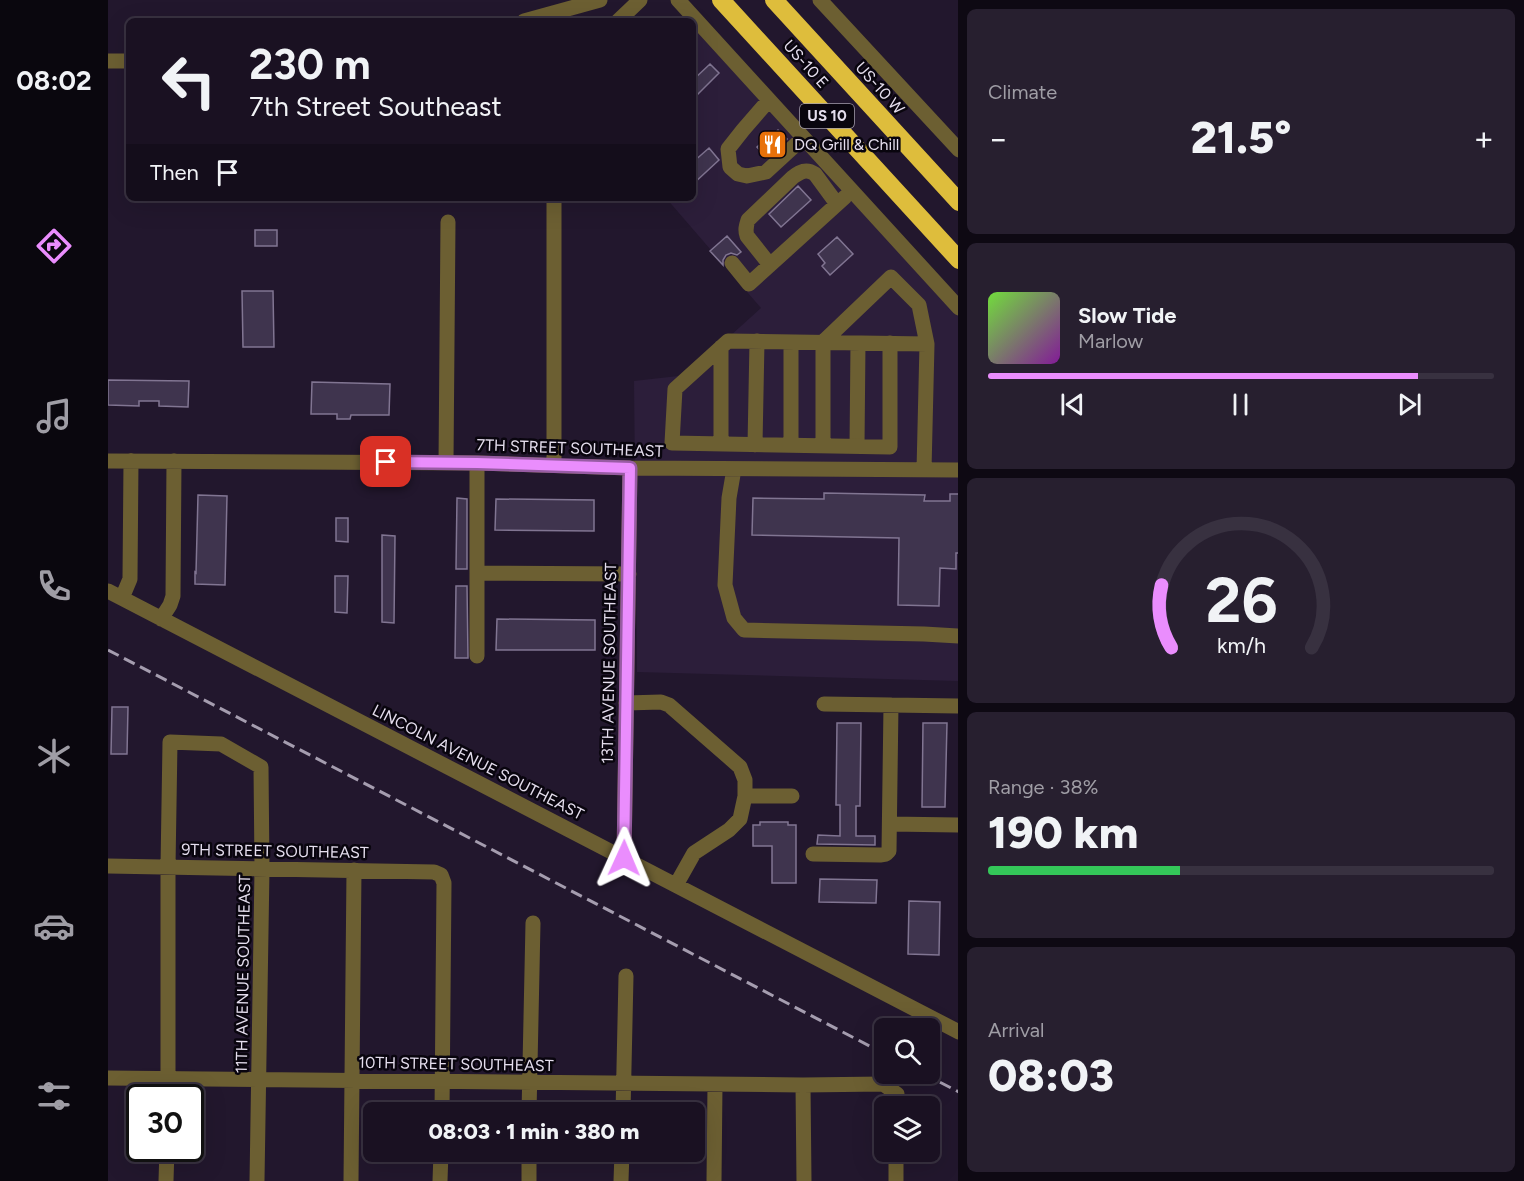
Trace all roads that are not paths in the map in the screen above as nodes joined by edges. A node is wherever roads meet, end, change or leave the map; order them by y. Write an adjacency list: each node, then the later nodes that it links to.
1 (600, 0): 7 (street)
2 (640, 0): 8 (street)
3 (678, 0): 9 (street)
4 (721, 0): 21 (highway, US-10 E / US 10)
5 (774, 0): 18 (highway, US-10 W / US 10)
6 (820, 0): 15 (street)
7 (535, 18)
8 (621, 18)
9 (694, 18)
10 (696, 20): 13 (street)
11 (108, 61): 12 (street)
12 (126, 61)
13 (769, 100): 14 (street); 14 (street)
14 (803, 138): 16 (street)
15 (958, 150)
16 (851, 190): 19 (street); 24 (street)
17 (554, 201): 42 (street)
18 (958, 202)
19 (837, 204): 23 (street); 23 (street)
20 (448, 222): 40 (street)
21 (958, 260)
22 (732, 263): 23 (street)
23 (770, 265)
24 (958, 308)
25 (757, 342): 26 (street); 31 (street); 33 (street)
26 (791, 342): 27 (street); 34 (street)
27 (823, 342): 28 (street); 30 (street); 35 (street)
28 (858, 343): 29 (street); 36 (street)
29 (890, 343): 30 (street); 36 (street)
30 (927, 344): 45 (street)
31 (721, 347): 32 (street); 32 (street)
32 (721, 444): 33 (street)
33 (755, 445): 34 (street)
34 (791, 445): 35 (street)
35 (823, 446): 36 (street)
36 (857, 446)
37 (108, 461): 38 (street, 7TH STREET SOUTHEAST)
38 (131, 461): 39 (street, 7TH STREET SOUTHEAST); 50 (street)
39 (174, 461): 40 (street, 7TH STREET SOUTHEAST); 51 (street)
40 (446, 463): 41 (street, 7TH STREET SOUTHEAST)
41 (477, 463): 42 (street, 7TH STREET SOUTHEAST); 47 (street)
42 (554, 465): 43 (street, 7TH STREET SOUTHEAST)
43 (630, 468): 44 (street, 7TH STREET SOUTHEAST); 48 (street, 13TH AVENUE SOUTHEAST)
44 (734, 469): 45 (street, 7TH STREET SOUTHEAST); 52 (street)
45 (924, 470): 46 (street, 7TH STREET SOUTHEAST)
46 (958, 470)
47 (477, 573): 48 (street); 53 (street)
48 (628, 574): 54 (street, 13TH AVENUE SOUTHEAST)
49 (108, 591): 50 (street, LINCOLN AVENUE SOUTHEAST)
50 (122, 598): 51 (street, LINCOLN AVENUE SOUTHEAST)
51 (161, 619): 63 (street, LINCOLN AVENUE SOUTHEAST)
52 (958, 636)
53 (477, 656)
54 (626, 703): 58 (street); 63 (street, 13TH AVENUE SOUTHEAST)
55 (824, 704): 56 (street)
56 (891, 705): 57 (street); 60 (street)
57 (958, 706)
58 (745, 796): 59 (street); 68 (street)
59 (792, 796)
60 (890, 824): 61 (street); 62 (street)
61 (958, 825)
62 (813, 854)
63 (624, 858): 68 (street, LINCOLN AVENUE SOUTHEAST)
64 (108, 866): 65 (street, 9TH STREET SOUTHEAST)
65 (168, 867): 66 (street, 9TH STREET SOUTHEAST); 66 (street, 11TH AVENUE SOUTHEAST); 73 (street)
66 (262, 869): 67 (street, 9TH STREET SOUTHEAST); 74 (street, 11TH AVENUE SOUTHEAST)
67 (354, 870): 75 (street); 76 (street, 9TH STREET SOUTHEAST)
68 (676, 885): 71 (street, LINCOLN AVENUE SOUTHEAST)
69 (533, 922): 77 (street)
70 (626, 976): 78 (street)
71 (958, 1032)
72 (108, 1078): 73 (street, 10TH STREET SOUTHEAST)
73 (168, 1079): 74 (street, 10TH STREET SOUTHEAST); 79 (street)
74 (259, 1080): 75 (street, 10TH STREET SOUTHEAST); 92 (street, 11TH AVENUE SOUTHEAST)
75 (352, 1081): 76 (street, 10TH STREET SOUTHEAST); 93 (street)
76 (442, 1082): 77 (street, 10TH STREET SOUTHEAST); 83 (street)
77 (529, 1082): 78 (street, 10TH STREET SOUTHEAST); 84 (street)
78 (624, 1083): 80 (street, 10TH STREET SOUTHEAST); 85 (street)
79 (168, 1084)
80 (715, 1084): 81 (street, 10TH STREET SOUTHEAST); 97 (street)
81 (803, 1085): 82 (street, 10TH STREET SOUTHEAST); 98 (street)
82 (897, 1096)
83 (442, 1102)
84 (529, 1102)
85 (623, 1102)
86 (167, 1162): 91 (street)
87 (441, 1162): 94 (street)
88 (529, 1162): 95 (street)
89 (622, 1162): 96 (street)
90 (896, 1162): 99 (street)
91 (166, 1181)
92 (257, 1181)
93 (351, 1181)
94 (440, 1181)
95 (529, 1181)
96 (621, 1181)
97 (714, 1181)
98 (804, 1181)
99 (896, 1181)

